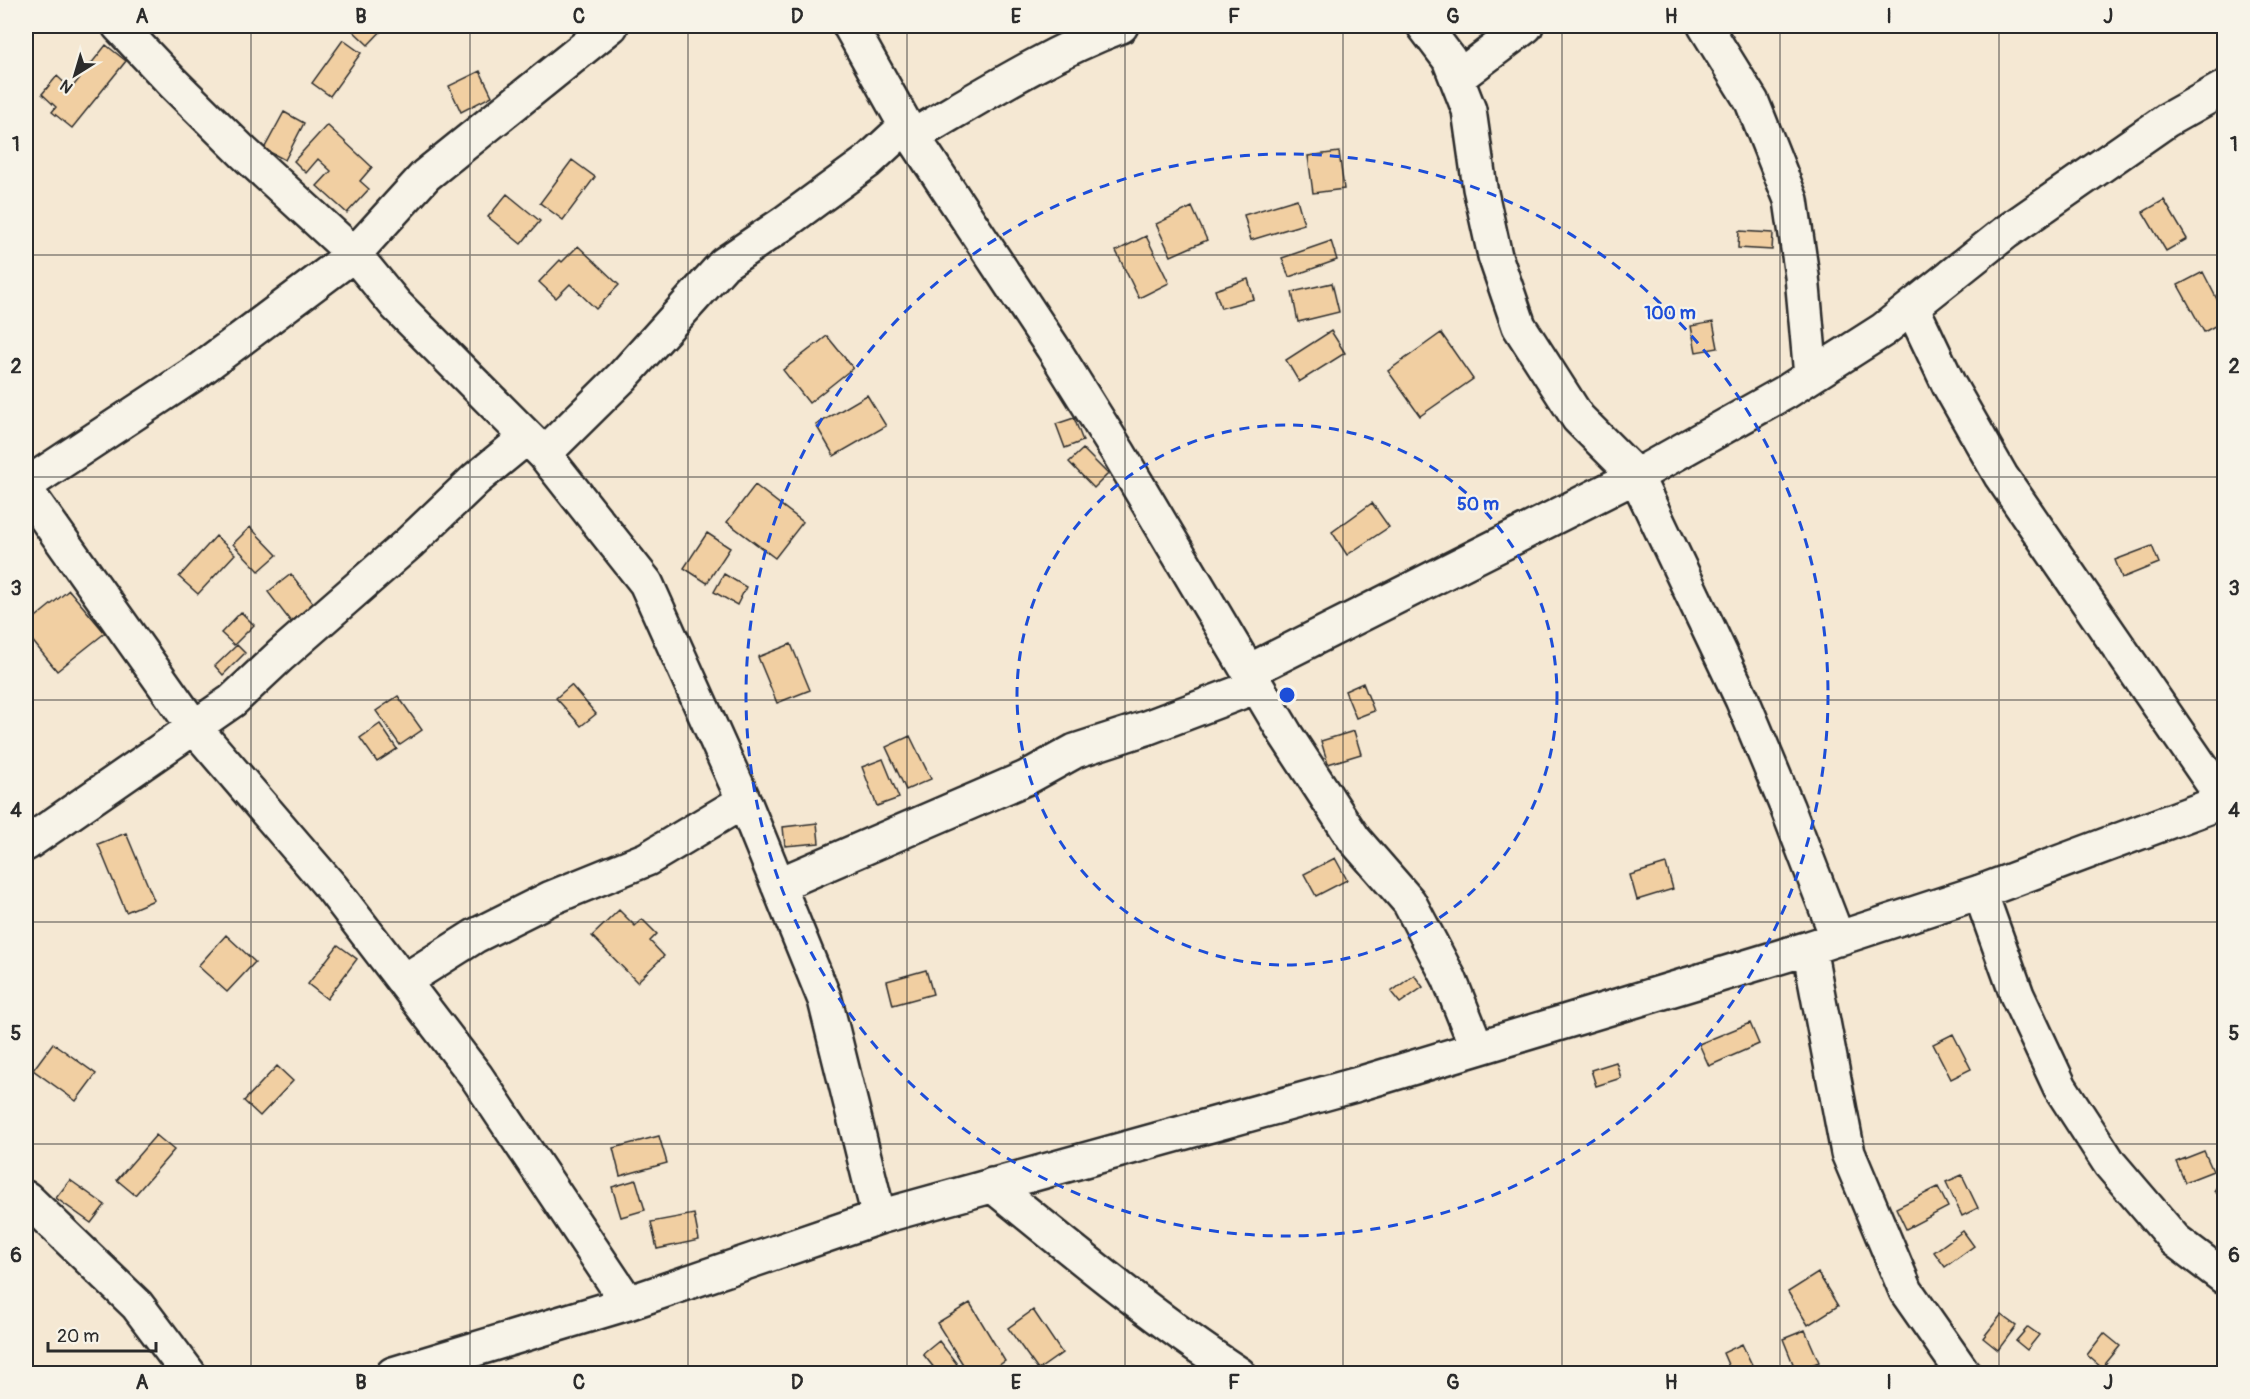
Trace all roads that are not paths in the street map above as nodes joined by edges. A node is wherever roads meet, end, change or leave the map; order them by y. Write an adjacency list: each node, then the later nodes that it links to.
1 (119, 26): 11 (street)
2 (611, 26): 11 (street)
3 (850, 26): 10 (street)
4 (1121, 26): 10 (street)
5 (1424, 26): 8 (street)
6 (1526, 26): 8 (street)
7 (1705, 26): 13 (street)
8 (1457, 78): 15 (street)
9 (2224, 88): 12 (street)
10 (910, 131): 14 (street); 17 (street)
11 (354, 254): 14 (street); 16 (street)
12 (1912, 306): 13 (street); 19 (street)
13 (1811, 376): 15 (street)
14 (536, 446): 18 (street); 20 (street)
15 (1636, 476): 17 (street); 24 (street)
16 (26, 488): 18 (street)
17 (1253, 679): 22 (street); 26 (street)
18 (194, 727): 21 (street); 25 (street)
19 (2224, 800): 23 (street)
20 (744, 801): 22 (street); 25 (street)
21 (26, 843)
22 (778, 885): 29 (street)
23 (1980, 892): 24 (street); 30 (street)
24 (1823, 944): 26 (street); 35 (street)
25 (404, 981): 31 (street)
26 (1478, 1048): 27 (street)
27 (992, 1185): 29 (street); 34 (street)
28 (26, 1198): 32 (street)
29 (879, 1216): 31 (street)
30 (2224, 1277)
31 (628, 1303): 33 (street)
32 (189, 1374)
33 (393, 1374)
34 (1239, 1374)
35 (1964, 1374)

